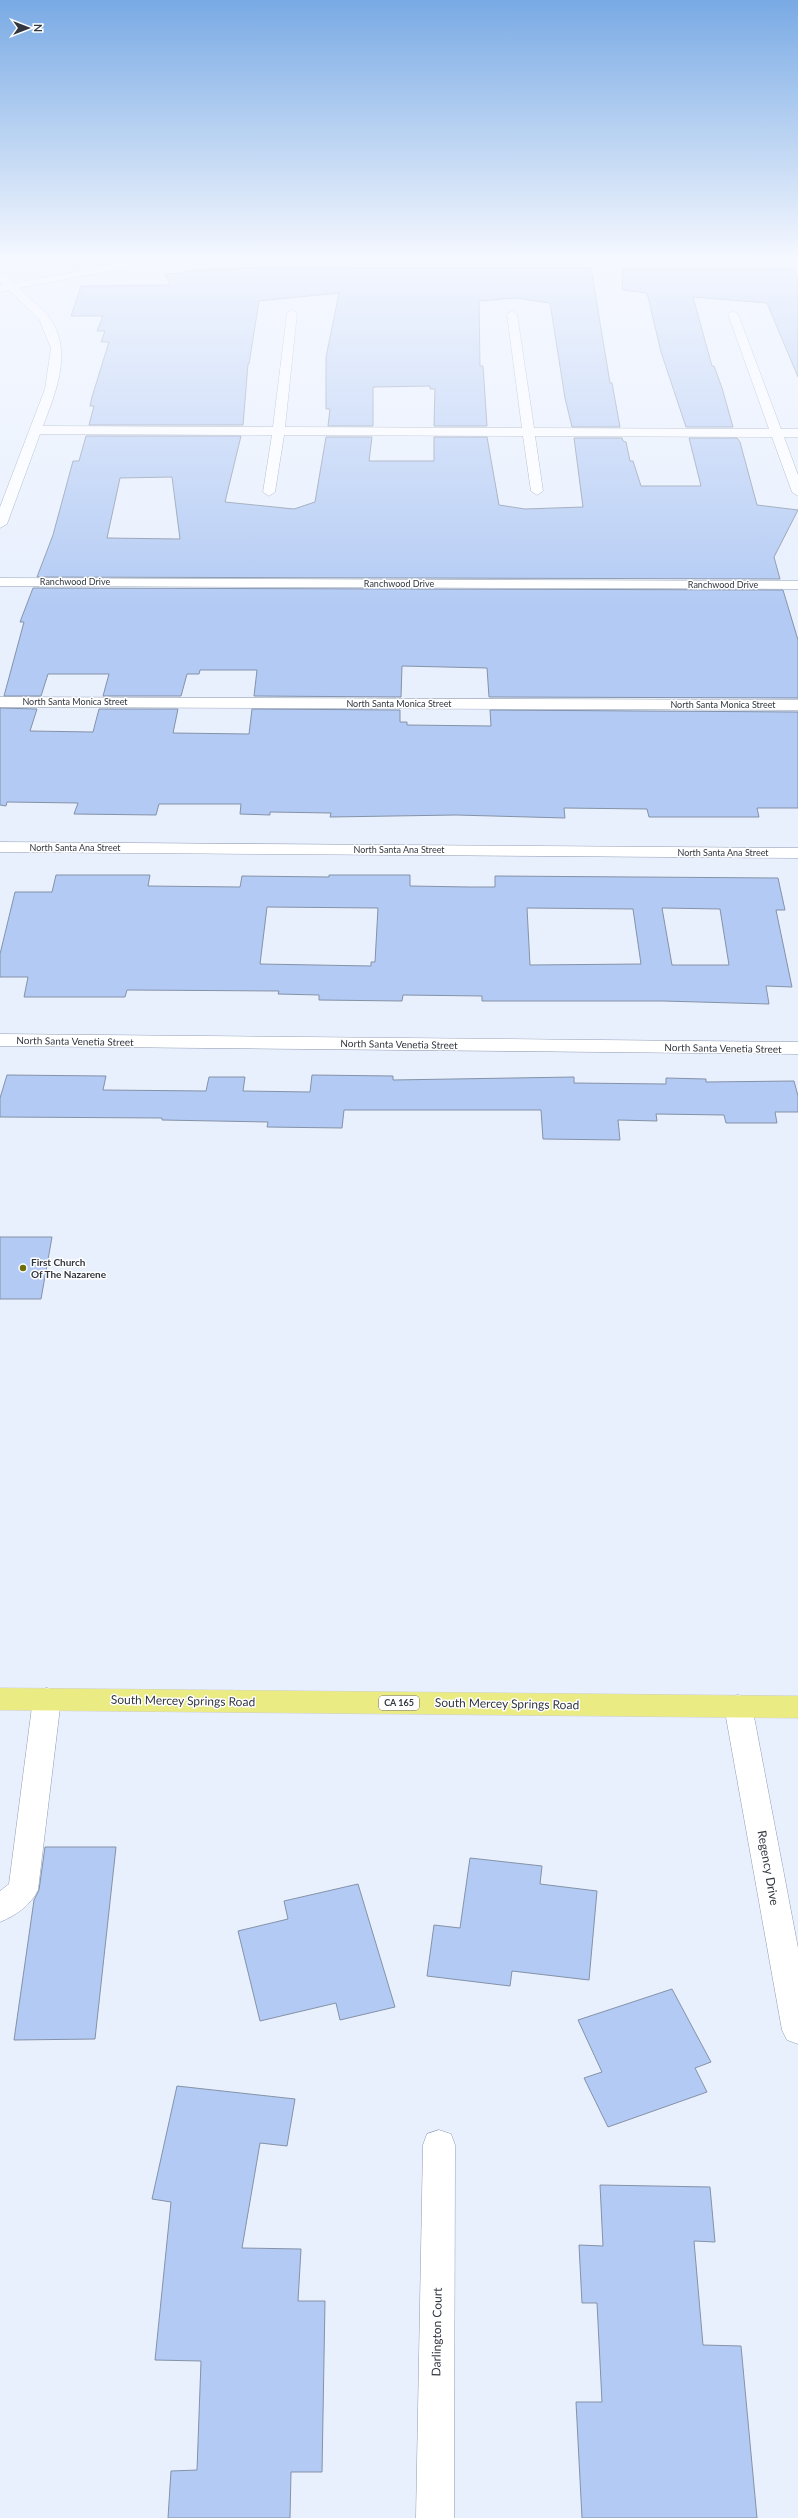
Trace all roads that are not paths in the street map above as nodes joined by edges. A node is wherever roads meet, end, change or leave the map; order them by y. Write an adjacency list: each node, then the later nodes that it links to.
1 (53, 377): 5 (street)
2 (285, 377): 6 (street)
3 (521, 377): 7 (street)
4 (756, 377): 8 (street)
5 (35, 430): 6 (street); 13 (street)
6 (279, 430): 7 (street); 11 (street)
7 (528, 431): 8 (street); 10 (street)
8 (776, 432): 9 (street); 12 (street)
9 (798, 433)
10 (537, 491)
11 (269, 492)
12 (798, 492)
13 (0, 524)
14 (0, 582): 15 (street, Ranchwood Drive)
15 (798, 585)
16 (0, 702): 17 (street, North Santa Monica Street)
17 (798, 705)
18 (0, 847): 19 (street, North Santa Ana Street)
19 (798, 853)
20 (0, 1040): 21 (street, North Santa Venetia Street)
21 (798, 1048)
22 (0, 1699): 23 (main road, South Mercey Springs Road / CA 165)
23 (47, 1700): 24 (main road, South Mercey Springs Road / CA 165); 26 (street)
24 (738, 1706): 25 (main road, South Mercey Springs Road / CA 165); 27 (street, Regency Drive)
25 (798, 1707)
26 (0, 1909)
27 (798, 2030)
28 (438, 2145): 29 (street, Darlington Court)
29 (435, 2518)

